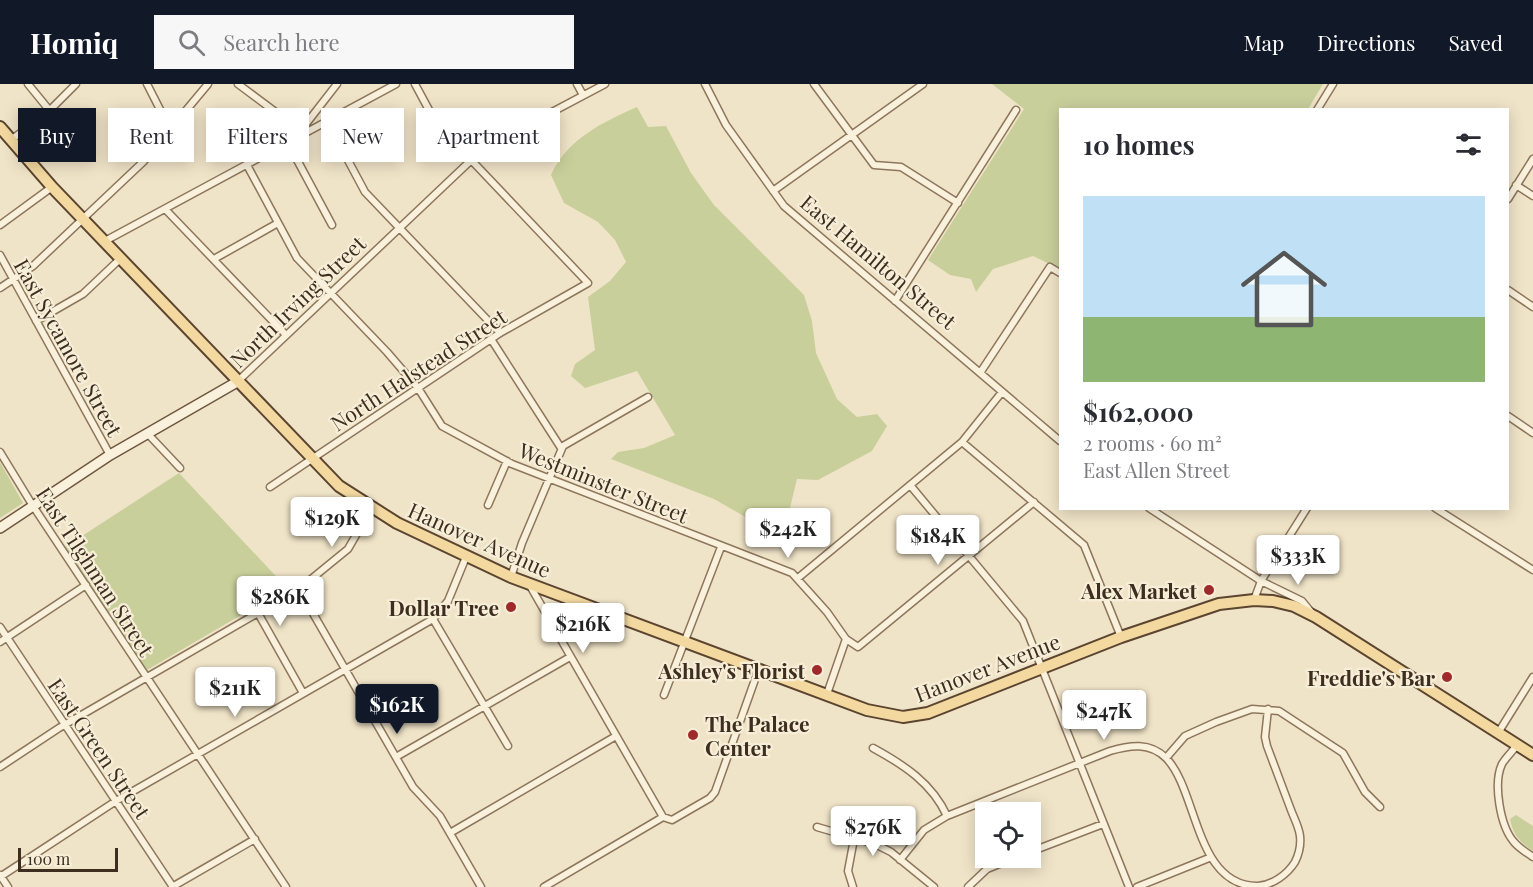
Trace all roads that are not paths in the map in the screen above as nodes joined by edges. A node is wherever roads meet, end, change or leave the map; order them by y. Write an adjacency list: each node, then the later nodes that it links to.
1 (28, 84): 16 (street)
2 (76, 84): 17 (street)
3 (147, 84): 18 (street)
4 (208, 84): 19 (street)
5 (238, 84): 20 (street)
6 (337, 84): 26 (street)
7 (396, 84): 21 (street)
8 (416, 84): 22 (street)
9 (577, 84): 15 (street)
10 (604, 84): 15 (street, North Irving Street)
11 (705, 84): 41 (street, East Hamilton Street)
12 (814, 84): 29 (street)
13 (923, 84): 29 (street)
14 (1333, 84): 24 (street)
15 (583, 95): 23 (street, North Irving Street)
16 (48, 108)
17 (53, 108)
18 (159, 108)
19 (189, 108)
20 (270, 108)
21 (351, 108)
22 (428, 108)
23 (559, 108)
24 (1318, 108)
25 (1016, 110): 44 (street)
26 (309, 121)
27 (0, 127): 30 (main road, Hanover Avenue)
28 (18, 135): 30 (street)
29 (851, 135): 41 (street); 44 (street)
30 (11, 140): 40 (main road, Hanover Avenue)
31 (1533, 159): 39 (street)
32 (140, 162): 46 (street)
33 (253, 162): 38 (street)
34 (300, 162): 49 (street)
35 (349, 162): 50 (street)
36 (468, 162): 50 (street, North Irving Street)
37 (474, 162): 63 (street, North Halstead Street)
38 (247, 165): 45 (street); 47 (street, Westminster Street)
39 (1516, 186): 42 (street); 43 (street)
40 (52, 187): 46 (main road, Hanover Avenue); 48 (street)
41 (773, 192): 60 (street, East Hamilton Street)
42 (1533, 196)
43 (1509, 197)
44 (957, 202): 60 (street)
45 (165, 208): 51 (street); 54 (street)
46 (83, 219): 51 (main road, Hanover Avenue); 56 (street)
47 (278, 223): 54 (street); 59 (street, Westminster Street)
48 (0, 225)
49 (332, 225)
50 (400, 228): 59 (street, North Irving Street); 63 (street)
51 (105, 241): 53 (main road, Hanover Avenue)
52 (0, 255): 56 (street, East Sycamore Street)
53 (121, 258): 62 (street); 67 (main road, Hanover Avenue)
54 (214, 259): 64 (street)
55 (1059, 272): 66 (street)
56 (14, 281): 57 (street); 62 (street, East Sycamore Street)
57 (0, 288)
58 (1509, 291): 61 (street)
59 (331, 293): 64 (street, North Irving Street); 68 (street, Westminster Street)
60 (895, 300): 66 (street, East Hamilton Street)
61 (1533, 307)
62 (36, 321): 78 (street, East Sycamore Street)
63 (500, 333): 65 (street, North Halstead Street)
64 (286, 335): 67 (street, North Irving Street)
65 (491, 339): 68 (street, North Halstead Street); 76 (street)
66 (980, 373): 69 (street, East Hamilton Street)
67 (237, 382): 72 (main road, North Irving Street); 79 (main road, Hanover Avenue)
68 (418, 388): 79 (street, North Halstead Street); 80 (street, Westminster Street)
69 (1002, 392): 74 (street, East Hamilton Street); 75 (street)
70 (648, 397): 76 (street)
71 (1509, 417): 73 (street)
72 (147, 433): 78 (main road, North Irving Street); 81 (street)
73 (1533, 433)
74 (1059, 440)
75 (962, 442): 83 (street); 85 (street)
76 (561, 448): 82 (street)
77 (0, 452): 87 (street, East Tilghman Street)
78 (110, 455): 87 (main road, North Irving Street)
79 (312, 459): 84 (street, North Halstead Street); 88 (main road, Hanover Avenue)
80 (507, 461): 82 (street, Westminster Street); 86 (street)
81 (180, 468)
82 (548, 479): 93 (street, Westminster Street); 97 (street)
83 (910, 485): 94 (street); 98 (street)
84 (270, 487)
85 (1034, 502): 94 (street); 106 (street)
86 (488, 505)
87 (33, 506): 92 (main road, North Irving Street); 101 (street, East Tilghman Street)
88 (371, 509): 95 (main road, Hanover Avenue); 113 (street)
89 (1153, 510): 99 (street)
90 (1306, 510): 99 (street)
91 (1438, 510): 96 (street)
92 (0, 528)
93 (721, 547): 98 (street, Westminster Street); 110 (street)
94 (969, 556): 108 (street); 112 (street)
95 (466, 557): 97 (main road, Hanover Avenue); 104 (street)
96 (1533, 570)
97 (511, 577): 100 (main road, Hanover Avenue)
98 (798, 578): 108 (street)
99 (1261, 581): 102 (street); 103 (street)
100 (528, 583): 110 (main road, Hanover Avenue); 111 (street)
101 (86, 585): 107 (street); 115 (street, East Tilghman Street)
102 (1254, 600): 103 (main road, Hanover Avenue); 106 (main road, Hanover Avenue)
103 (1316, 617): 123 (main road)
104 (433, 619): 113 (street); 120 (street)
105 (0, 627): 107 (street, East Green Street)
106 (1121, 637): 112 (main road, Hanover Avenue)
107 (7, 638): 109 (street); 122 (street, East Green Street)
108 (846, 639): 118 (street)
109 (0, 642)
110 (684, 644): 114 (main road, Hanover Avenue); 119 (street)
111 (570, 657): 120 (street); 124 (street)
112 (1041, 667): 118 (main road, Hanover Avenue); 132 (street)
113 (345, 669): 117 (street); 130 (street)
114 (758, 670): 118 (main road, Hanover Avenue); 137 (street)
115 (147, 677): 117 (street); 122 (street); 128 (street, East Tilghman Street)
116 (1533, 677): 123 (street)
117 (303, 693): 128 (street)
118 (826, 694)
119 (664, 695)
120 (484, 707): 126 (street); 130 (street)
121 (1268, 709): 131 (street); 135 (street); 145 (street)
122 (65, 724): 133 (street); 134 (street, East Green Street)
123 (1497, 733): 125 (main road)
124 (616, 736): 137 (street); 140 (street)
125 (1517, 745): 129 (main road); 144 (street)
126 (508, 747)
127 (873, 748): 136 (street)
128 (198, 754): 134 (street); 141 (street, East Tilghman Street)
129 (1533, 754)
130 (396, 757): 140 (street)
131 (1166, 758): 132 (street); 145 (street)
132 (1080, 764): 136 (street); 138 (street)
133 (0, 767)
134 (116, 801): 148 (street); 150 (street, East Green Street)
135 (1380, 807)
136 (947, 816): 146 (street)
137 (663, 818): 153 (street)
138 (1103, 824): 143 (street); 157 (street)
139 (817, 827): 142 (street)
140 (450, 833): 152 (street)
141 (255, 839): 150 (street); 151 (street, East Tilghman Street)
142 (854, 839): 146 (street); 154 (street)
143 (1041, 848)
144 (1533, 857)
145 (1209, 858): 158 (street)
146 (900, 860): 155 (street)
147 (987, 868): 156 (street)
148 (0, 876): 149 (street)
149 (8, 887)
150 (173, 887)
151 (286, 887)
152 (481, 887)
153 (544, 887)
154 (853, 887)
155 (934, 887)
156 (968, 887)
157 (1129, 887)
158 (1137, 887)

